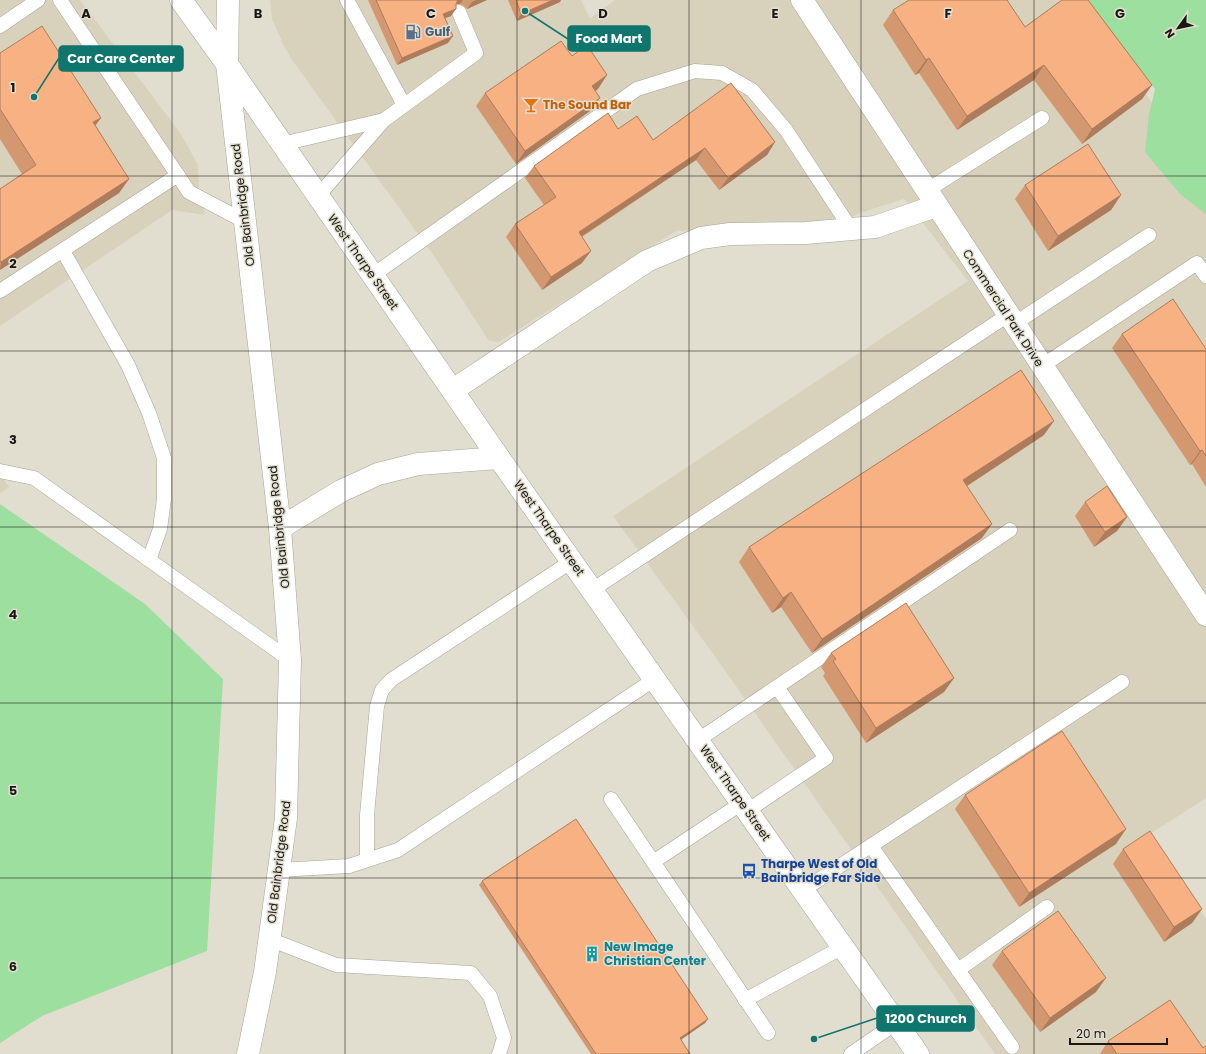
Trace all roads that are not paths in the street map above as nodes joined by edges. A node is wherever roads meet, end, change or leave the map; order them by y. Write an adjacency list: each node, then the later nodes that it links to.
1 (38, 0): 8 (lane)
2 (60, 0): 14 (lane)
3 (181, 0): 9 (main road, West Tharpe Street)
4 (228, 0): 9 (main road, Old Bainbridge Road)
5 (347, 0): 10 (lane)
6 (802, 0): 16 (main road, Commercial Park Drive)
7 (459, 12): 10 (lane)
8 (0, 26)
9 (227, 64): 13 (main road, West Tharpe Street); 17 (main road, Old Bainbridge Road)
10 (404, 105): 12 (lane)
11 (1042, 118): 16 (lane)
12 (384, 120): 13 (lane); 15 (lane)
13 (282, 144): 15 (main road, West Tharpe Street)
14 (178, 175): 17 (lane); 20 (lane)
15 (318, 196): 21 (main road, West Tharpe Street)
16 (931, 198): 18 (main road); 24 (main road, Commercial Park Drive)
17 (244, 221): 29 (main road, Old Bainbridge Road)
18 (852, 229): 21 (lane); 26 (main road)
19 (1149, 235): 24 (lane)
20 (62, 251): 23 (lane); 31 (lane)
21 (373, 274): 26 (main road, West Tharpe Street)
22 (1206, 276): 25 (lane)
23 (0, 291)
24 (1011, 320): 25 (main road, Commercial Park Drive); 33 (lane)
25 (1042, 366): 34 (main road, Commercial Park Drive)
26 (452, 390): 27 (main road, West Tharpe Street)
27 (499, 458): 29 (main road); 32 (main road, West Tharpe Street)
28 (0, 471): 31 (lane)
29 (280, 528): 35 (main road, Old Bainbridge Road)
30 (1010, 530): 38 (lane)
31 (149, 560): 35 (lane)
32 (572, 561): 33 (main road, West Tharpe Street); 43 (lane)
33 (592, 590): 36 (main road, West Tharpe Street)
34 (1206, 615)
35 (290, 660): 45 (main road, Old Bainbridge Road)
36 (655, 679): 39 (main road, West Tharpe Street); 43 (lane)
37 (1122, 682): 42 (lane)
38 (777, 687): 39 (lane); 41 (lane)
39 (698, 740): 41 (main road, West Tharpe Street)
40 (611, 799): 44 (lane)
41 (744, 807): 44 (lane); 46 (main road, West Tharpe Street)
42 (870, 846): 46 (lane); 50 (lane)
43 (367, 860): 45 (lane)
44 (653, 862): 51 (lane)
45 (279, 870): 48 (main road, Old Bainbridge Road)
46 (803, 890): 49 (main road, West Tharpe Street)
47 (1047, 907): 50 (lane)
48 (269, 939): 55 (main road, Old Bainbridge Road); 56 (lane)
49 (843, 947): 51 (lane); 52 (main road, West Tharpe Street)
50 (958, 970): 54 (lane)
51 (745, 1000): 53 (lane)
52 (896, 1023): 57 (lane); 58 (main road, West Tharpe Street)
53 (768, 1033)
54 (1012, 1047)
55 (248, 1054)
56 (499, 1054)
57 (851, 1054)
58 (918, 1054)

